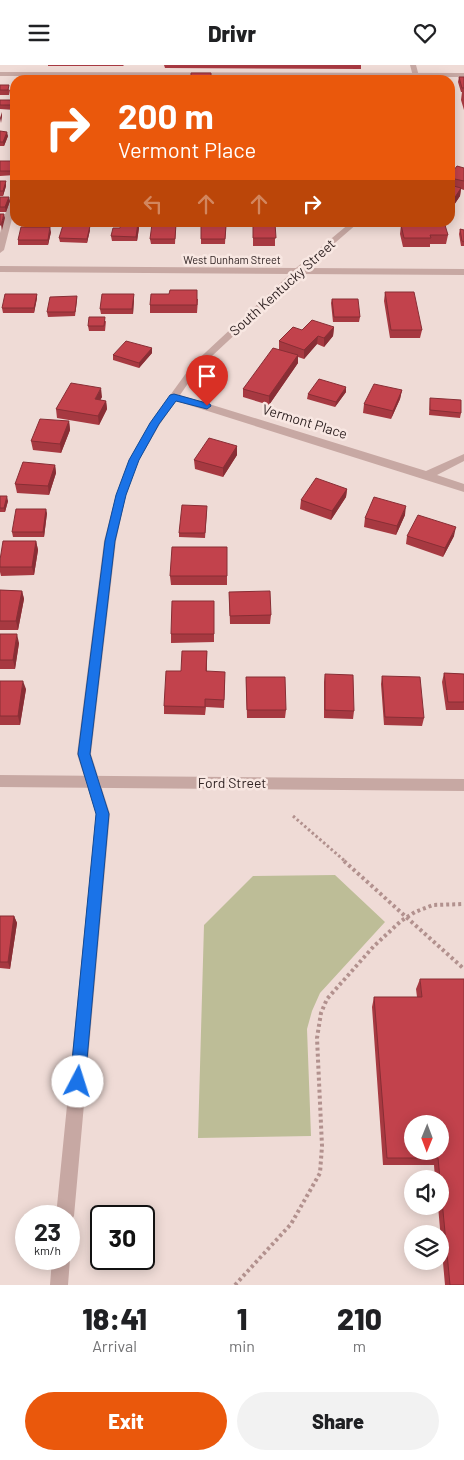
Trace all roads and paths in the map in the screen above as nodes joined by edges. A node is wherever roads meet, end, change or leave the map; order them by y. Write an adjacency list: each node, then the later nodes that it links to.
1 (0, 74): 2 (street)
2 (16, 75)
3 (10, 211): 5 (street)
4 (349, 227): 7 (street, South Kentucky Street)
5 (0, 250)
6 (0, 269): 7 (street, West Dunham Street)
7 (299, 271): 8 (street, West Dunham Street); 9 (street, South Kentucky Street)
8 (464, 272)
9 (174, 397): 11 (street, Vermont Place); 14 (street, South Kentucky Street)
10 (464, 457): 11 (street)
11 (427, 475): 12 (street, Vermont Place)
12 (464, 488)
13 (0, 781): 14 (street, Ford Street)
14 (93, 781): 15 (street, Ford Street); 20 (street, South Kentucky Street)
15 (464, 785)
16 (293, 817): 18 (path)
17 (464, 904): 18 (path)
18 (408, 917): 19 (path); 23 (path)
19 (464, 969)
20 (66, 1205)
21 (60, 1270): 22 (street)
22 (59, 1285)
23 (235, 1285)

